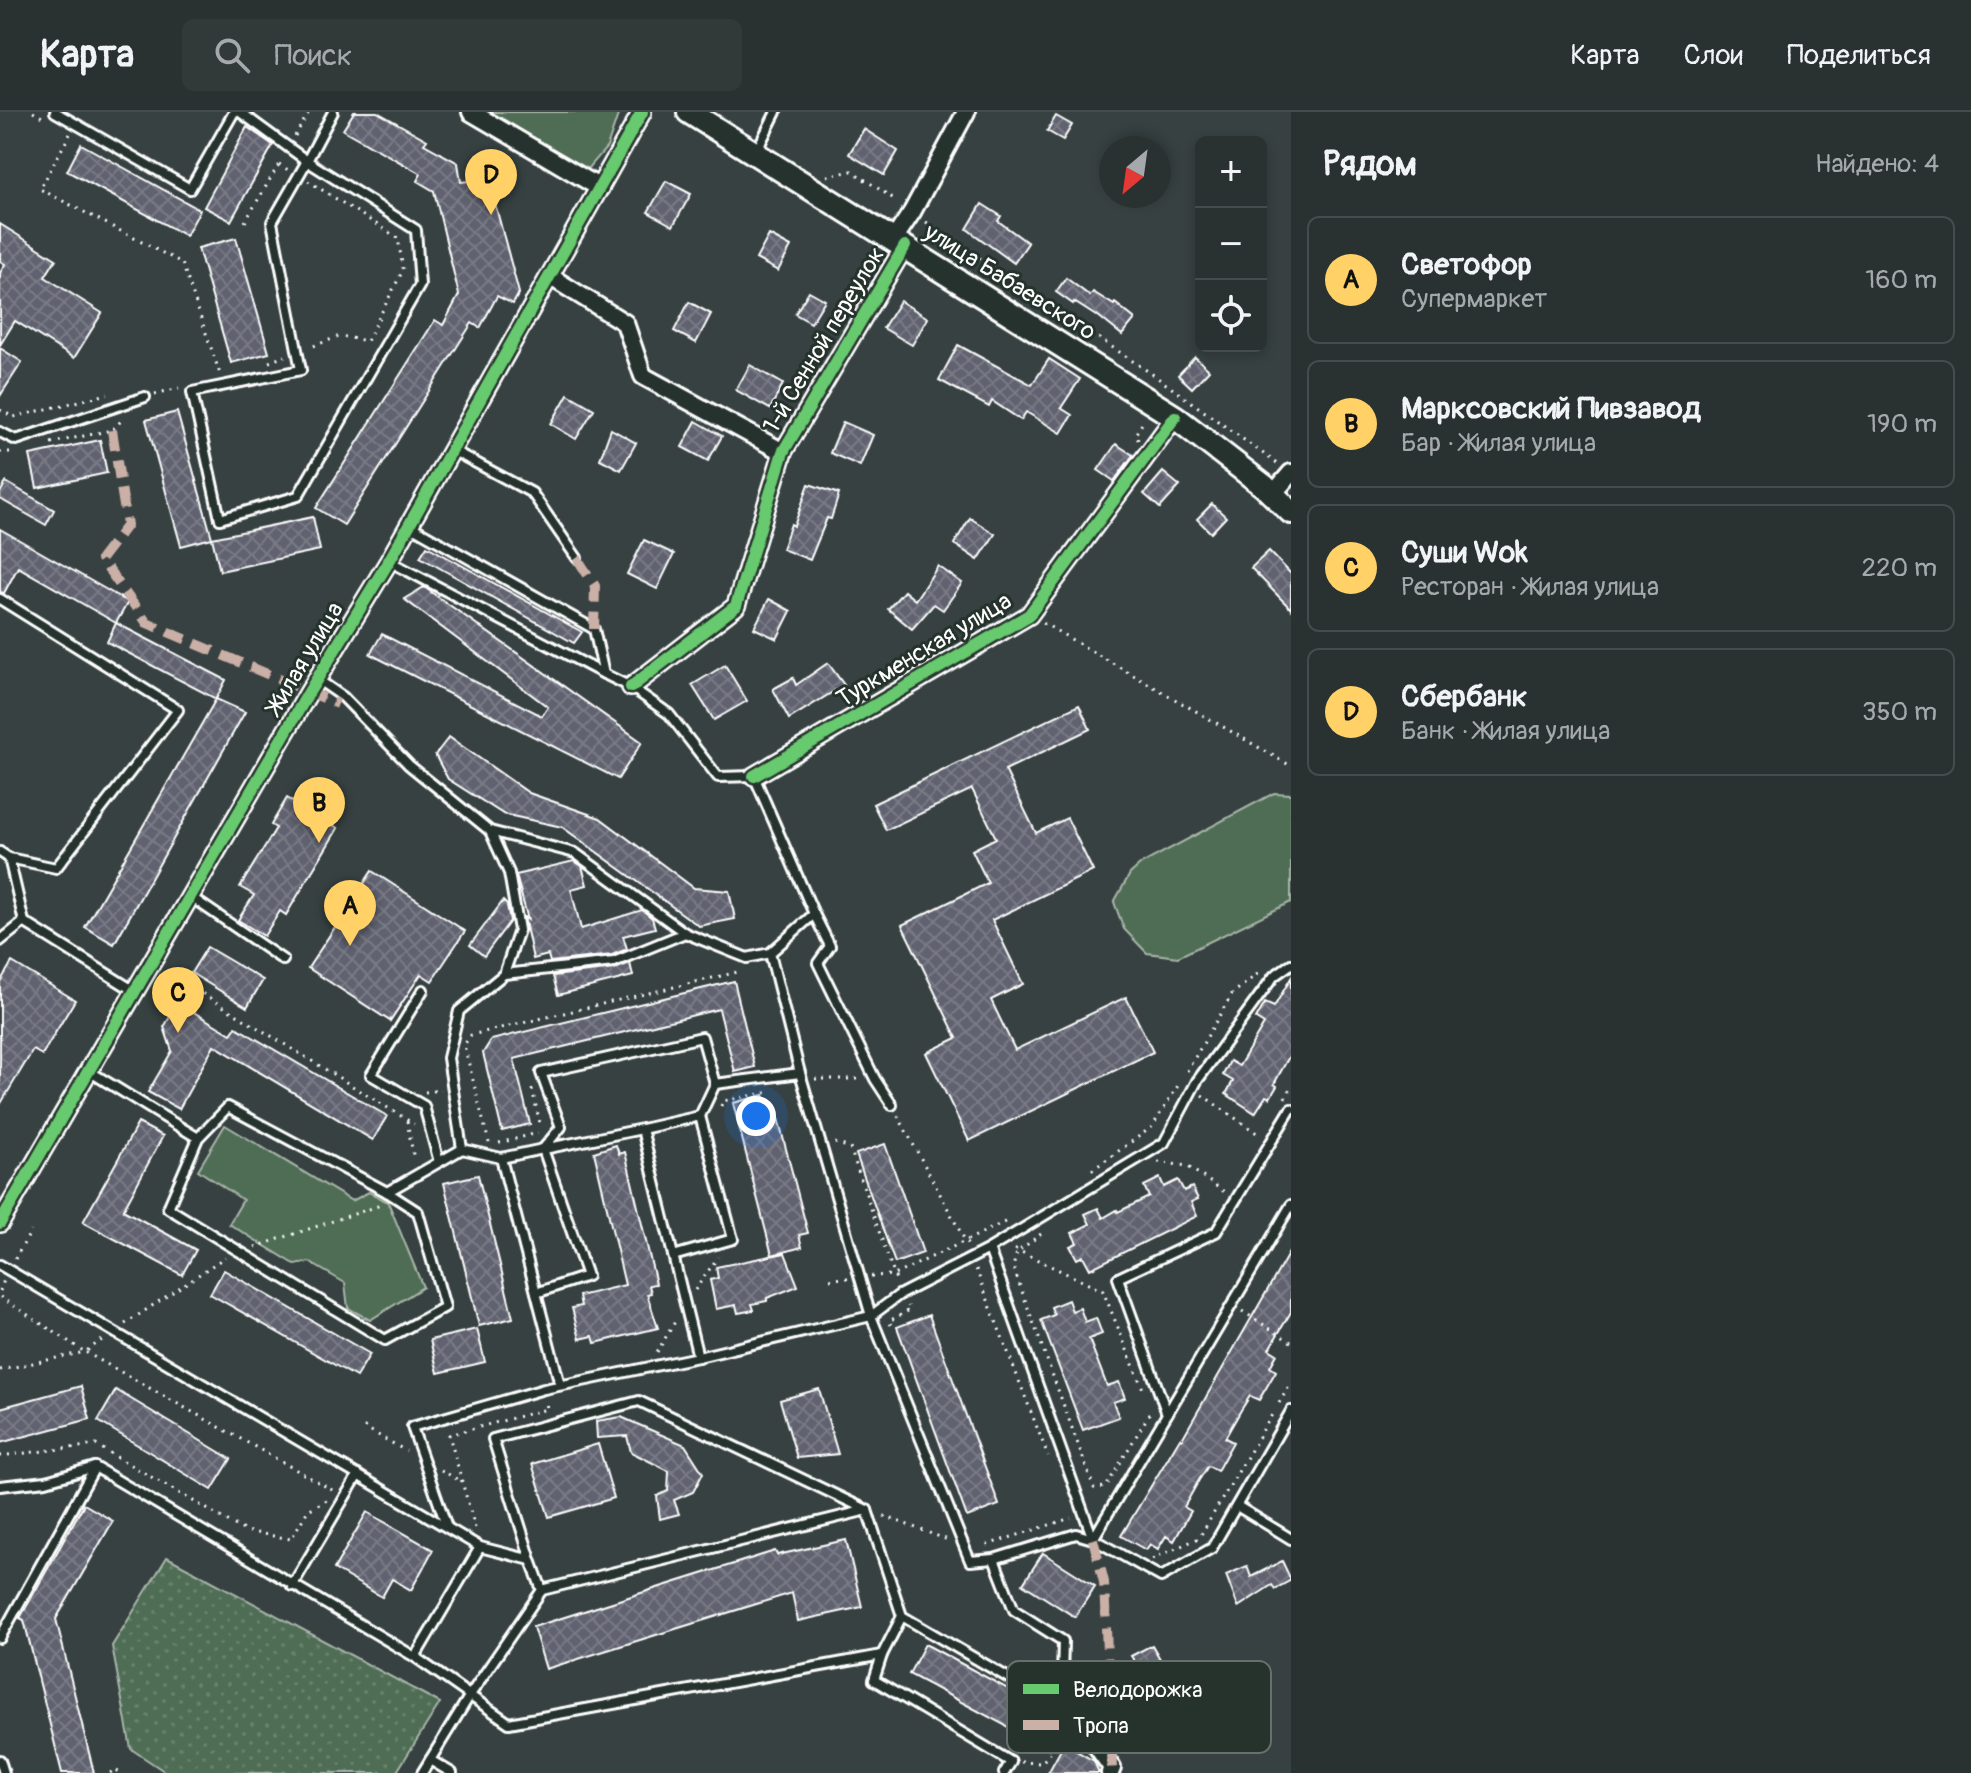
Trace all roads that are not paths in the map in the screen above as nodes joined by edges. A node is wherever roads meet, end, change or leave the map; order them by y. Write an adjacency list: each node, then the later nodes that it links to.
1 (55, 112): 2 (lane)
2 (237, 112): 10 (lane)
3 (333, 112): 10 (lane)
4 (471, 112): 11 (street)
5 (642, 112): 11 (street, Жилая улица)
6 (689, 112): 9 (main road, улица Бабаевского)
7 (776, 112): 9 (lane)
8 (966, 112): 12 (street, 1-й Сенной переулок)
9 (756, 153): 12 (main road, улица Бабаевского)
10 (307, 161): 10 (lane)
11 (600, 188): 13 (street, Жилая улица)
12 (900, 242): 15 (main road, улица Бабаевского); 18 (street, 1-й Сенной переулок)
13 (551, 277): 17 (street, Жилая улица); 18 (street)
14 (145, 397): 16 (lane)
15 (1175, 417): 20 (main road, улица Бабаевского); 29 (street, Туркменская улица)
16 (0, 432)
17 (452, 450): 22 (street, Жилая улица); 23 (lane)
18 (783, 452): 28 (street, 1-й Сенной переулок)
19 (1291, 474): 20 (street)
20 (1273, 494): 21 (main road, улица Бабаевского)
21 (1291, 512)
22 (409, 525): 24 (street, Жилая улица); 26 (lane)
23 (577, 558)
24 (389, 561): 26 (lane); 27 (street, Жилая улица)
25 (0, 601): 32 (lane)
26 (604, 674): 28 (lane)
27 (317, 679): 30 (lane); 33 (street, Жилая улица)
28 (631, 687): 29 (lane)
29 (754, 776): 34 (lane)
30 (490, 831): 36 (lane); 41 (lane)
31 (0, 852): 32 (lane)
32 (9, 858): 35 (lane)
33 (191, 897): 39 (lane); 43 (street, Жилая улица)
34 (814, 914): 38 (lane); 47 (lane)
35 (24, 922): 37 (lane); 43 (lane)
36 (685, 933): 38 (lane); 41 (lane)
37 (0, 941)
38 (770, 953): 45 (lane)
39 (283, 960)
40 (1291, 964): 59 (lane)
41 (504, 974): 52 (lane)
42 (423, 990): 55 (lane)
43 (136, 992): 44 (street, Жилая улица)
44 (89, 1071): 51 (lane); 58 (street, Жилая улица)
45 (800, 1073): 46 (lane); 63 (lane)
46 (715, 1084): 49 (lane); 53 (lane)
47 (892, 1105)
48 (1291, 1109): 67 (lane)
49 (701, 1118): 50 (lane); 60 (lane)
50 (642, 1129): 53 (lane); 60 (lane)
51 (198, 1138): 56 (lane); 56 (lane)
52 (462, 1149): 54 (lane); 55 (lane)
53 (543, 1149): 54 (lane); 62 (lane)
54 (501, 1158): 62 (lane)
55 (439, 1162): 56 (lane)
56 (387, 1192)
57 (1291, 1205): 67 (lane)
58 (0, 1223)
59 (989, 1249): 63 (lane); 74 (lane)
60 (673, 1256): 64 (lane)
61 (0, 1265): 69 (lane)
62 (536, 1293): 65 (lane)
63 (871, 1316): 64 (lane); 77 (lane)
64 (698, 1357): 65 (lane)
65 (560, 1385): 73 (lane)
66 (1291, 1411): 71 (lane)
67 (1167, 1414): 74 (lane)
68 (95, 1467): 70 (lane); 79 (lane); 82 (lane)
69 (358, 1475): 73 (lane); 79 (lane)
70 (0, 1486)
71 (1237, 1506): 74 (lane); 75 (lane)
72 (867, 1510): 78 (lane); 80 (lane); 81 (lane)
73 (447, 1527): 76 (lane)
74 (1093, 1539): 77 (lane)
75 (1291, 1539)
76 (480, 1547): 78 (lane); 84 (lane)
77 (994, 1559): 85 (lane)
78 (531, 1560): 80 (lane)
79 (292, 1586): 84 (lane)
80 (542, 1590): 87 (lane)
81 (902, 1616): 83 (lane); 86 (lane)
82 (0, 1638)
83 (882, 1655): 87 (lane); 94 (lane)
84 (415, 1657): 87 (lane)
85 (1062, 1661)
86 (1007, 1678)
87 (470, 1695): 90 (lane)
88 (1101, 1753): 95 (street)
89 (0, 1760): 91 (lane)
90 (430, 1760): 92 (lane); 93 (lane)
91 (4, 1773)
92 (422, 1773)
93 (452, 1773)
94 (1004, 1773)
95 (1110, 1773)

